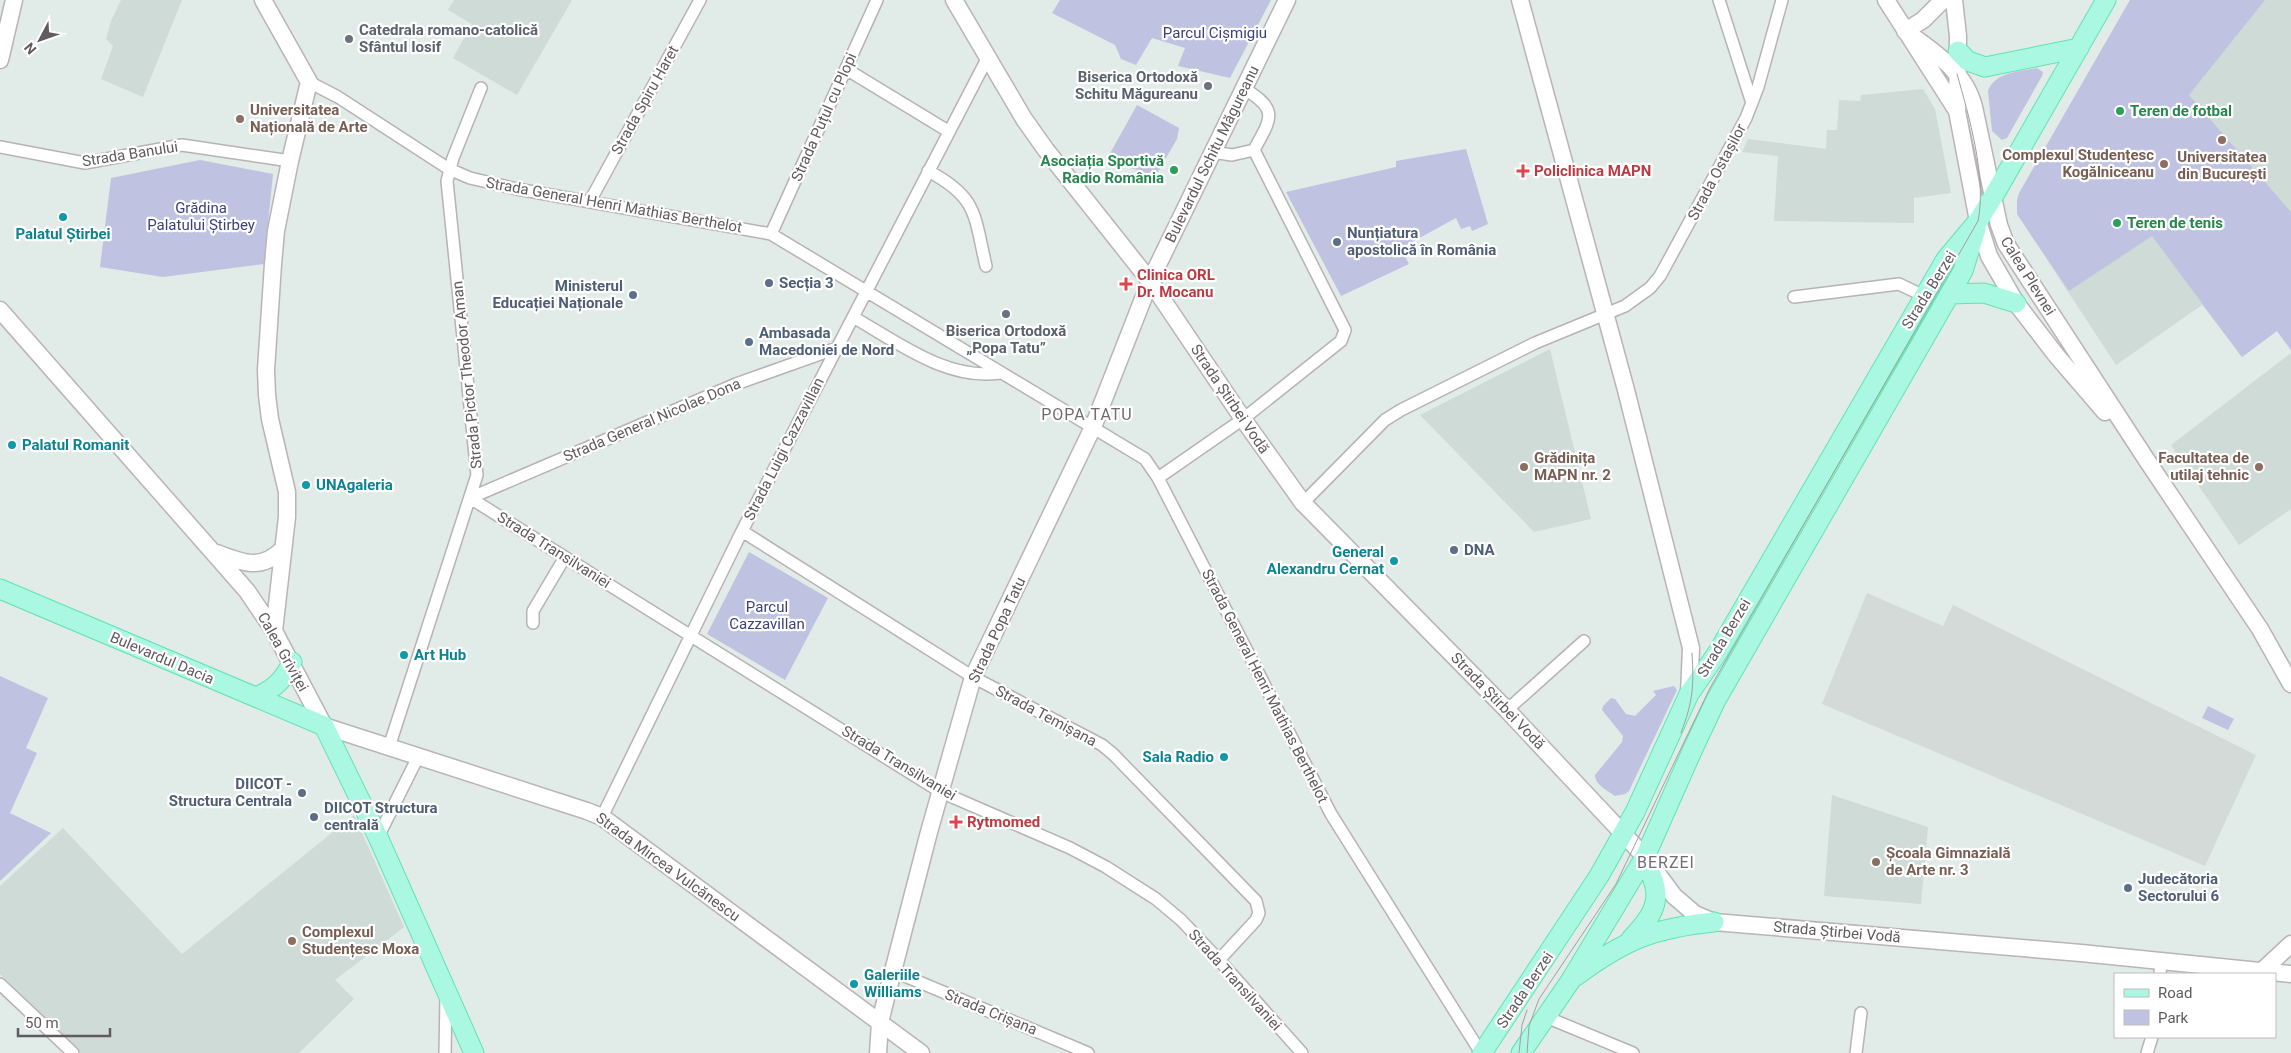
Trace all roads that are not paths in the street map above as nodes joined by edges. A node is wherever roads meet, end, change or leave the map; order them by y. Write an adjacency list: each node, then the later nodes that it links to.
1 (262, 0): 21 (main road)
2 (700, 0): 34 (street, Strada Spiru Haret)
3 (877, 0): 19 (street, Strada Puțul cu Plopi)
4 (954, 0): 17 (main road, Strada Știrbei Vodă)
5 (1288, 0): 23 (main road, Bulevardul Schitu Măgureanu)
6 (1520, 0): 45 (main road)
7 (1719, 0): 24 (street)
8 (1782, 0): 24 (street, Strada Ostașilor)
9 (1886, 0): 14 (main road, Calea Plevnei)
10 (1943, 0): 14 (main road)
11 (1954, 0): 16 (main road, Calea Plevnei)
12 (2106, 0): 15 (main road)
13 (11, 1): 18 (main road)
14 (1905, 31): 20 (main road); 25 (main road, Calea Plevnei)
15 (2079, 48): 16 (main road); 33 (main road)
16 (1958, 51): 20 (main road, Calea Plevnei)
17 (988, 57): 26 (street, Strada Luigi Cazzavillan); 38 (main road, Strada Știrbei Vodă)
18 (0, 60)
19 (846, 69): 26 (street); 36 (street, Strada Puțul cu Plopi)
20 (1957, 74): 25 (main road, Calea Plevnei); 33 (main road, Calea Plevnei)
21 (309, 82): 30 (main road); 31 (street, Strada General Henri Mathias Berthelot)
22 (481, 88): 31 (street, Strada Pictor Theodor Aman)
23 (1243, 88): 28 (street); 29 (main road, Bulevardul Schitu Măgureanu)
24 (1752, 103): 45 (street, Strada Ostașilor)
25 (1957, 111): 35 (main road, Calea Plevnei)
26 (948, 131): 32 (street, Strada Luigi Cazzavillan)
27 (0, 147): 30 (street, Strada Banului)
28 (1254, 150): 29 (street); 51 (street)
29 (1212, 152): 38 (main road, Bulevardul Schitu Măgureanu)
30 (290, 161): 58 (main road)
31 (449, 169): 34 (street, Strada General Henri Mathias Berthelot); 55 (street, Strada Pictor Theodor Aman)
32 (928, 171): 37 (street); 39 (street, Strada Luigi Cazzavillan)
33 (1993, 197): 35 (main road); 53 (main road, Calea Plevnei)
34 (590, 201): 36 (street, Strada General Henri Mathias Berthelot)
35 (1978, 221): 40 (main road, Strada Berzei); 41 (main road, Strada Berzei); 43 (main road, Calea Plevnei)
36 (771, 234): 39 (street, Strada General Henri Mathias Berthelot)
37 (986, 266)
38 (1150, 281): 51 (main road, Strada Știrbei Vodă); 52 (main road, Strada Popa Tatu)
39 (866, 293): 46 (street, Strada Luigi Cazzavillan); 50 (street, Strada General Henri Mathias Berthelot)
40 (1950, 294): 43 (main road); 69 (main road, Strada Berzei)
41 (1924, 296): 42 (street); 68 (main road, Strada Berzei)
42 (1794, 297)
43 (2016, 303): 53 (main road, Calea Plevnei)
44 (0, 310): 48 (main road, Calea Griviței)
45 (1606, 314): 56 (street, Strada Ostașilor); 66 (main road)
46 (854, 317): 49 (street, Strada Luigi Cazzavillan); 50 (street)
47 (0, 330): 48 (main road)
48 (24, 337): 59 (main road, Calea Griviței)
49 (837, 348): 55 (street, Strada General Nicolae Dona); 57 (street, Strada Luigi Cazzavillan)
50 (1000, 373): 52 (street, Strada General Henri Mathias Berthelot)
51 (1243, 419): 54 (street); 56 (main road, Strada Știrbei Vodă)
52 (1093, 427): 54 (street, Strada General Henri Mathias Berthelot); 70 (main road, Strada Popa Tatu)
53 (2146, 458): 71 (main road, Calea Plevnei)
54 (1158, 478): 106 (street, Strada General Henri Mathias Berthelot)
55 (470, 498): 60 (street, Strada Transilvaniei); 76 (street, Strada Pictor Theodor Aman)
56 (1304, 503): 74 (main road, Strada Știrbei Vodă)
57 (742, 531): 64 (street, Strada Luigi Cazzavillan); 70 (street, Strada Temișana)
58 (283, 549): 59 (main road); 63 (main road)
59 (214, 551): 63 (main road, Calea Griviței)
60 (565, 557): 62 (street); 64 (street, Strada Transilvaniei)
61 (0, 589): 73 (main road, Bulevardul Dacia)
62 (532, 623)
63 (274, 631): 67 (main road, Calea Griviței)
64 (690, 635): 78 (street, Strada Transilvaniei); 79 (street, Strada Luigi Cazzavillan)
65 (1584, 642): 74 (street)
66 (1692, 653): 68 (main road); 72 (main road)
67 (292, 662): 73 (main road); 75 (main road, Calea Griviței)
68 (1708, 667): 69 (main road); 72 (main road, Strada Berzei)
69 (1732, 673): 82 (main road, Strada Berzei)
70 (973, 677): 78 (main road, Strada Popa Tatu); 86 (street, Strada Temișana)
71 (2291, 684)
72 (1689, 694): 80 (main road, Strada Berzei)
73 (256, 697): 75 (main road, Bulevardul Dacia)
74 (1507, 710): 80 (main road, Strada Știrbei Vodă)
75 (324, 726): 76 (main road, Strada Mircea Vulcănescu); 81 (main road, Calea Griviței)
76 (389, 747): 77 (main road, Strada Mircea Vulcănescu)
77 (418, 757): 79 (main road, Strada Mircea Vulcănescu); 81 (street)
78 (941, 792): 86 (street, Strada Transilvaniei); 89 (main road, Strada Popa Tatu)
79 (602, 817): 96 (main road, Strada Mircea Vulcănescu)
80 (1623, 834): 82 (main road, Strada Știrbei Vodă); 106 (main road, Strada Berzei)
81 (378, 837): 93 (main road, Calea Griviței)
82 (1645, 857): 83 (main road, Strada Știrbei Vodă); 84 (main road); 91 (main road, Strada Berzei)
83 (1714, 922): 84 (main road); 87 (main road, Strada Știrbei Vodă)
84 (1629, 942): 91 (main road)
85 (2291, 944): 88 (main road)
86 (1219, 960): 105 (street, Strada Transilvaniei)
87 (2160, 968): 88 (main road, Strada Știrbei Vodă)
88 (2262, 971): 90 (main road, Strada Știrbei Vodă)
89 (893, 972): 96 (main road, Strada Popa Tatu); 104 (street, Strada Crișana)
90 (2291, 974)
91 (1571, 980): 95 (main road, Strada Berzei)
92 (0, 984): 99 (street)
93 (446, 988): 100 (street); 101 (main road, Calea Griviței)
94 (1861, 1013): 108 (street)
95 (1546, 1017): 98 (main road, Strada Berzei); 107 (street)
96 (880, 1023): 102 (main road, Strada Popa Tatu); 103 (main road, Strada Mircea Vulcănescu)
97 (2152, 1038): 109 (street)
98 (1523, 1051)
99 (73, 1053)
100 (445, 1053)
101 (474, 1053)
102 (878, 1053)
103 (921, 1053)
104 (1088, 1053)
105 (1302, 1053)
106 (1482, 1053)
107 (1633, 1053)
108 (1856, 1053)
109 (2146, 1053)

